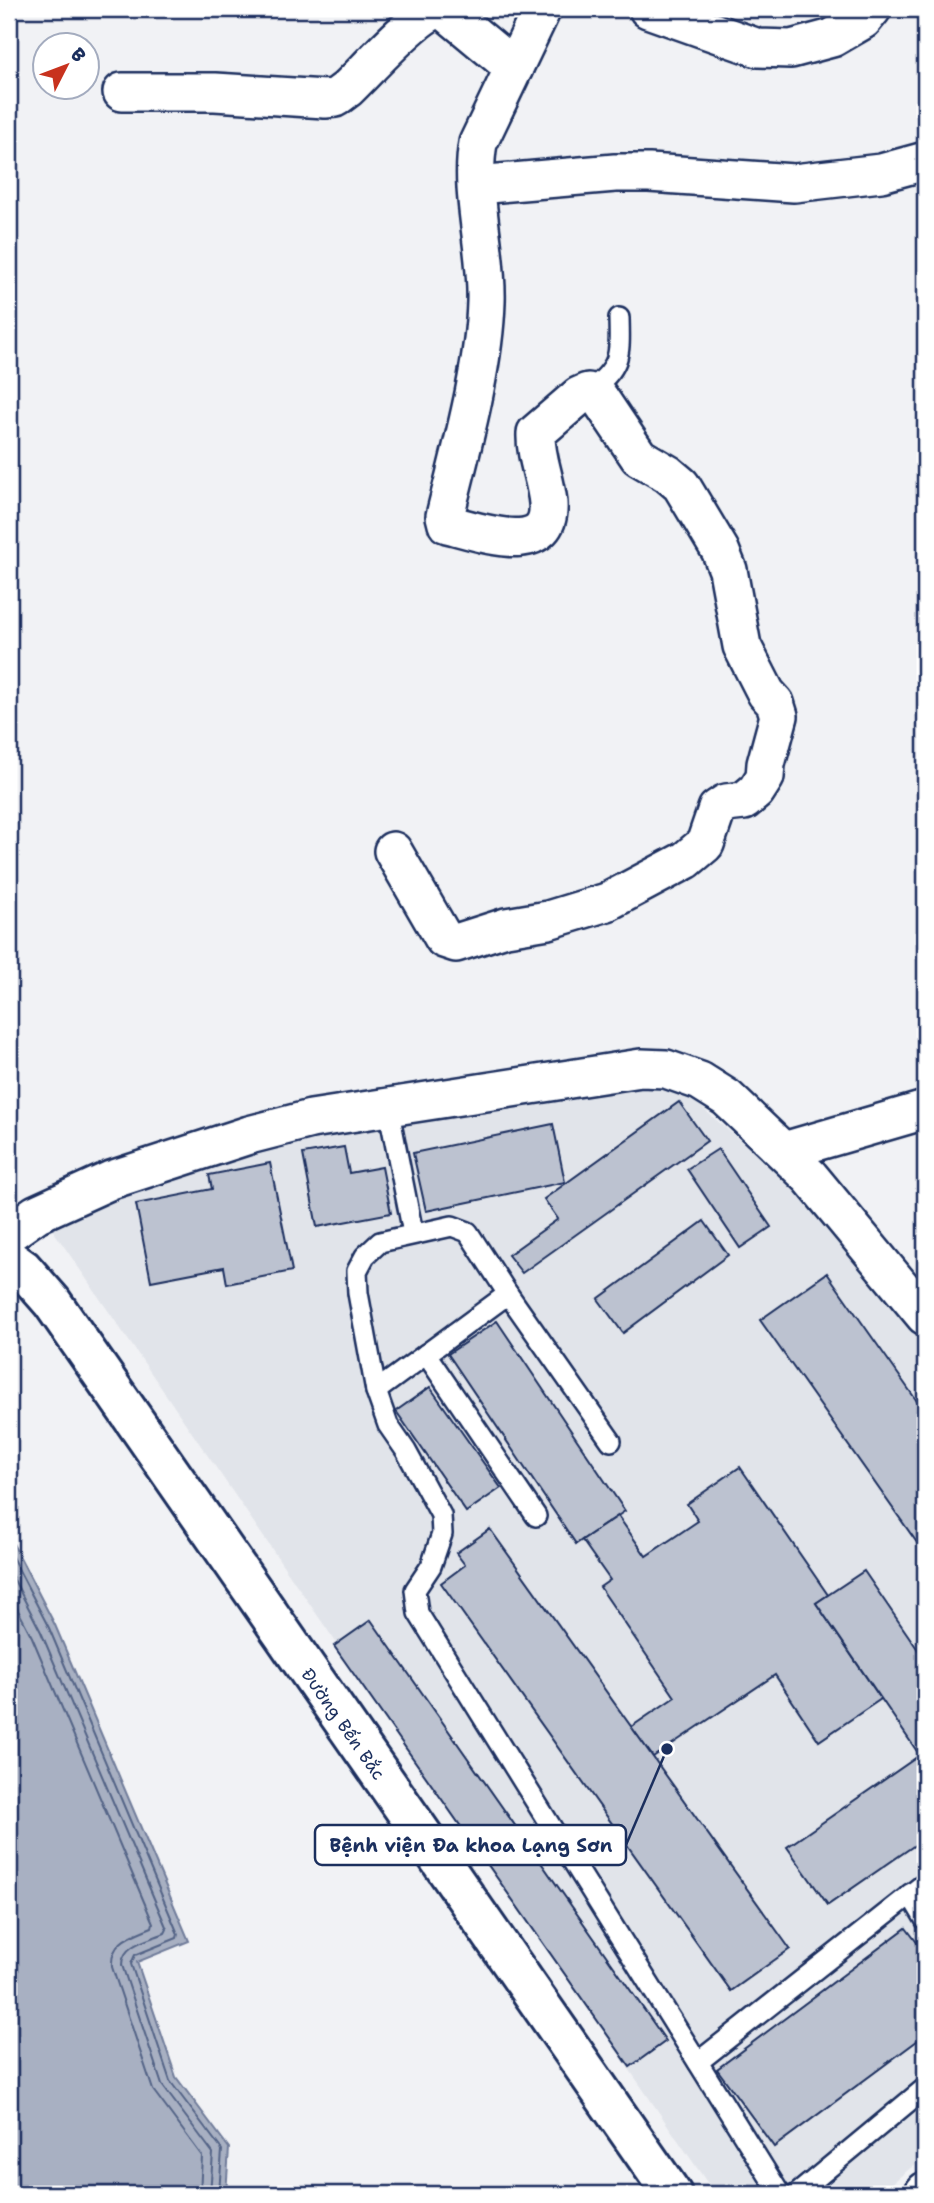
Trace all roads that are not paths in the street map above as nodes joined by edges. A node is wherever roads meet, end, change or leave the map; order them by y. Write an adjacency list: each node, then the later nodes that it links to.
1 (438, 9): 7 (street)
2 (443, 9): 6 (street)
3 (542, 9): 6 (street)
4 (648, 9): 5 (street)
5 (872, 9)
6 (514, 68): 9 (street)
7 (121, 92)
8 (924, 163): 9 (street)
9 (477, 185): 11 (street)
10 (619, 318): 11 (lane)
11 (588, 392): 12 (street)
12 (393, 851)
13 (388, 1107): 15 (street); 16 (street); 17 (lane)
14 (925, 1110): 15 (street)
15 (784, 1151): 20 (street)
16 (9, 1233)
17 (414, 1233): 19 (lane); 22 (lane)
18 (9, 1259): 29 (main road, Đường Bến Bắc)
19 (508, 1294): 21 (lane); 23 (lane)
20 (925, 1316)
21 (426, 1354): 22 (lane); 24 (lane)
22 (376, 1391): 27 (lane)
23 (611, 1441)
24 (536, 1516)
25 (918, 1889): 26 (lane); 27 (lane)
26 (925, 1919)
27 (698, 2062): 30 (lane)
28 (925, 2088): 31 (lane)
29 (671, 2194)
30 (780, 2194)
31 (797, 2194)

